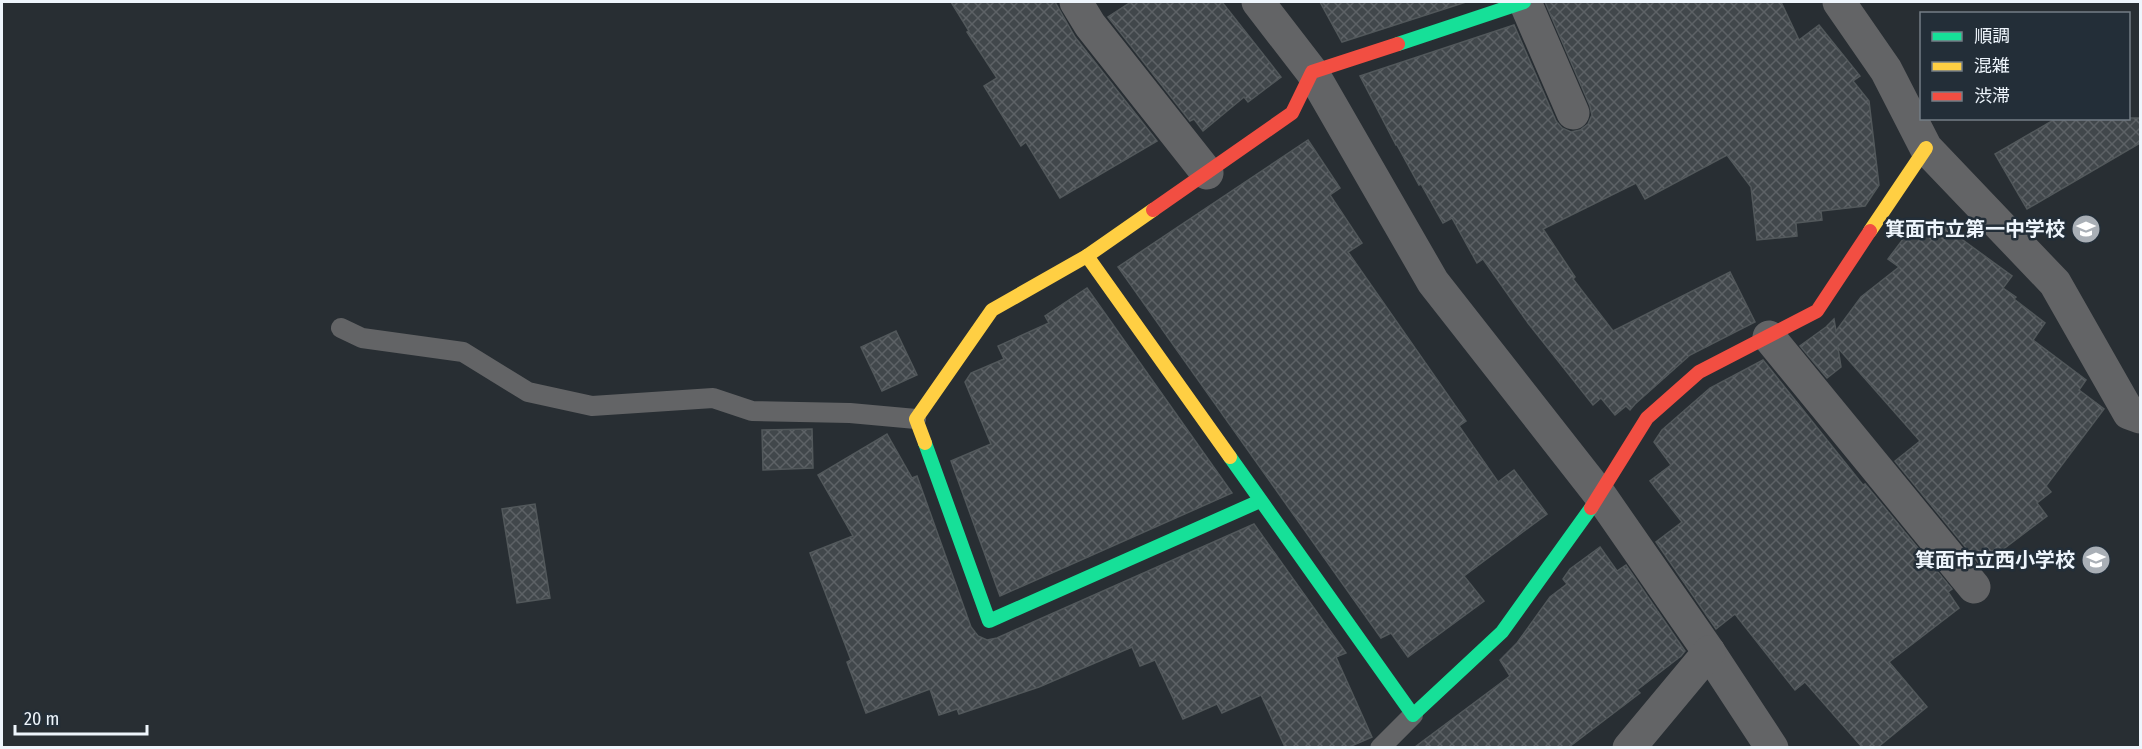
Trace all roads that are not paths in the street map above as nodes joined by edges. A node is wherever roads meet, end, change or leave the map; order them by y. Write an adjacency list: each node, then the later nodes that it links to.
1 (1076, 2): 8 (street)
2 (1258, 2): 5 (street)
3 (1525, 2): 5 (street); 6 (street)
4 (1839, 2): 7 (street)
5 (1312, 72): 8 (street); 14 (street)
6 (1574, 113)
7 (1926, 148): 11 (street); 12 (street)
8 (1207, 173): 9 (street)
9 (1087, 256): 13 (street); 15 (street)
10 (341, 328): 13 (lane)
11 (1769, 337): 14 (street); 16 (street)
12 (2140, 417)
13 (916, 419): 15 (street)
14 (1600, 495): 17 (street); 18 (street)
15 (1260, 501): 18 (street)
16 (1974, 587)
17 (1709, 652): 20 (street); 21 (street)
18 (1413, 715): 19 (lane)
19 (1380, 747)
20 (1629, 747)
21 (1772, 747)

